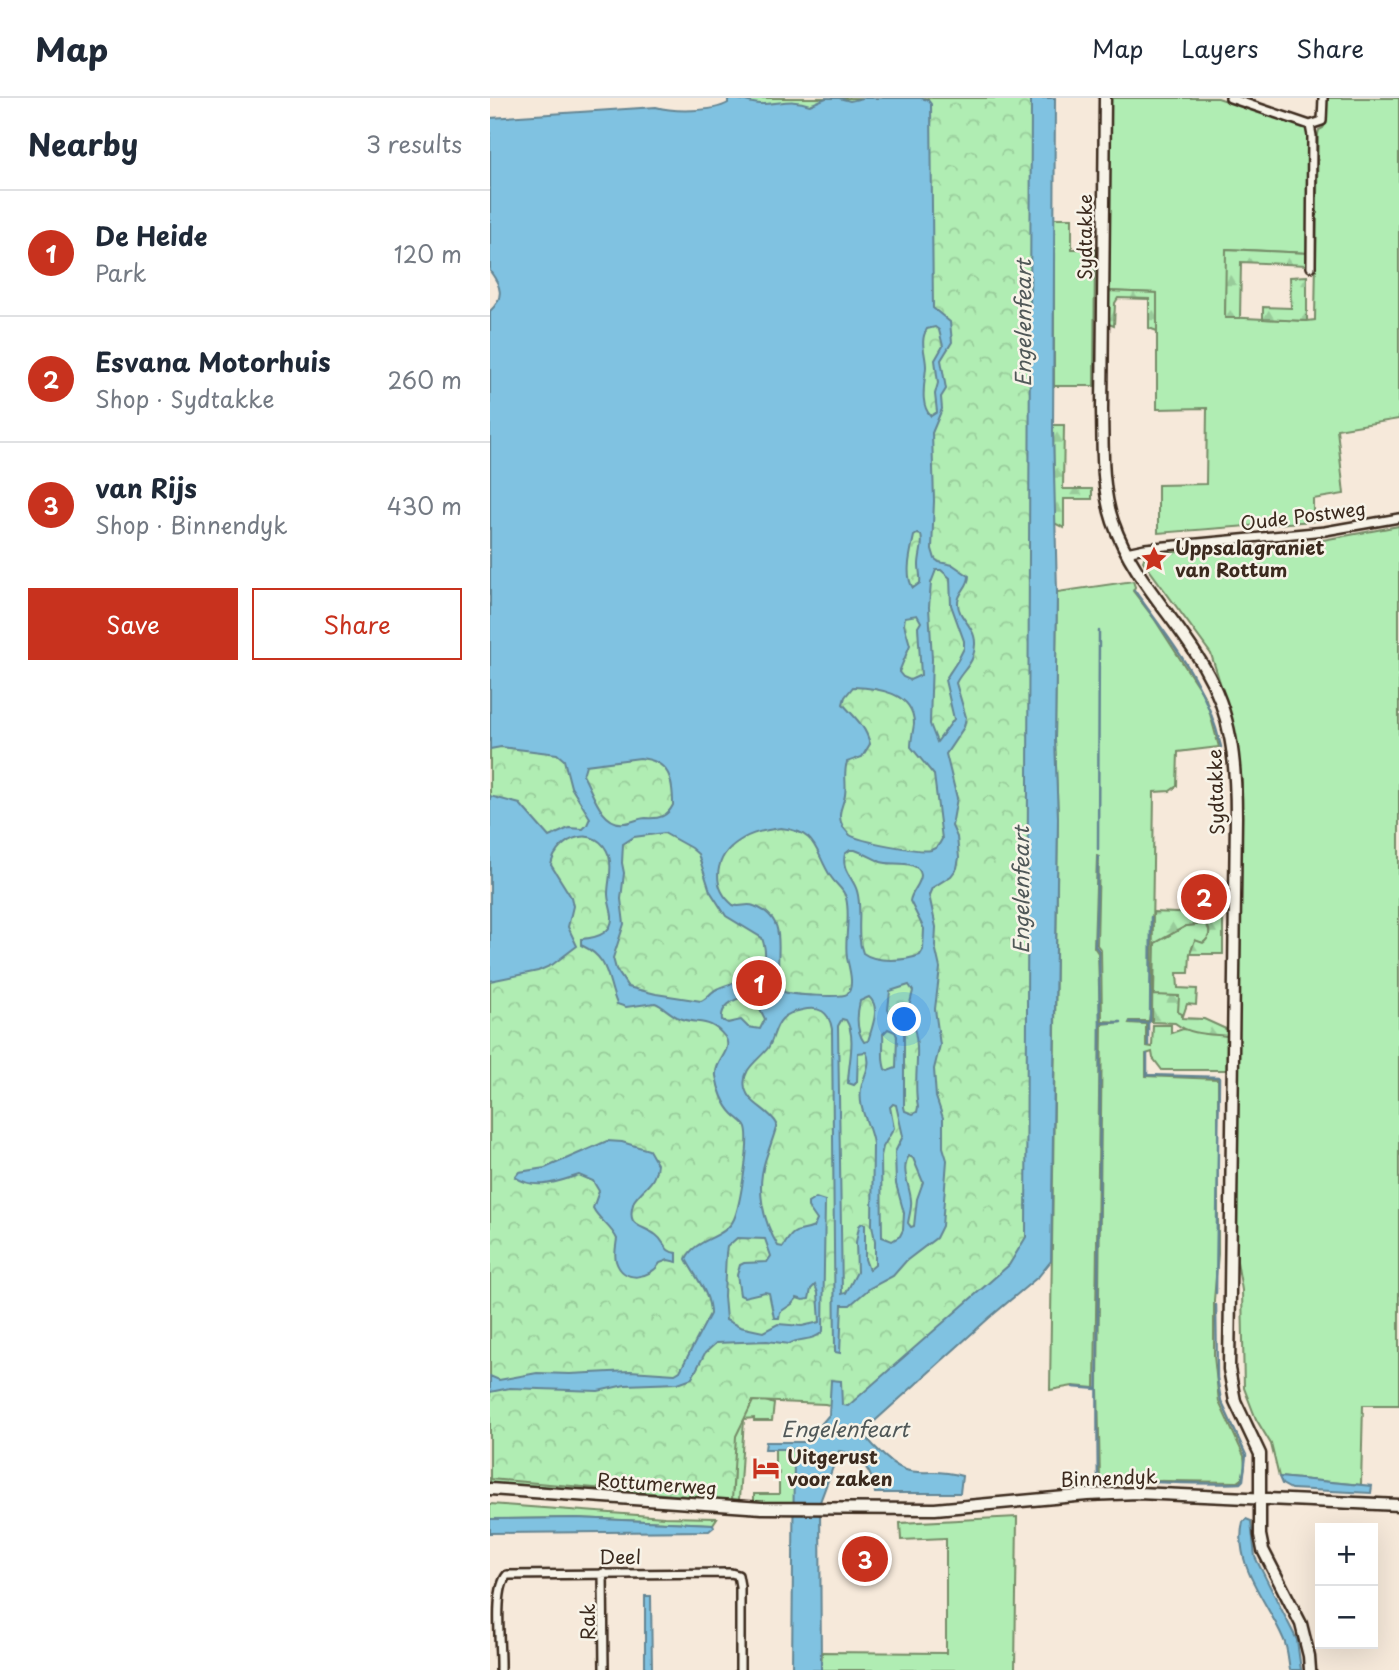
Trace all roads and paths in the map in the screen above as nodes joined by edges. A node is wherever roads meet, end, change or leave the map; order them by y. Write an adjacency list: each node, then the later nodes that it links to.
1 (1105, 98): 7 (street, Sydtakke)
2 (1230, 98): 4 (street)
3 (1323, 98): 4 (street)
4 (1310, 125): 5 (street)
5 (1311, 267)
6 (1399, 518): 7 (street, Oude Postweg)
7 (1126, 552): 9 (street, Sydtakke)
8 (490, 1489): 11 (street, Rottumerweg)
9 (1261, 1499): 10 (street, Binnendyk); 11 (street, Binnendyk); 16 (street, Sydtakke)
10 (1399, 1505)
11 (821, 1509)
12 (603, 1573): 13 (street, Deel); 14 (street, Rak); 15 (street, Deel)
13 (500, 1670)
14 (604, 1670)
15 (740, 1670)
16 (1310, 1670)

